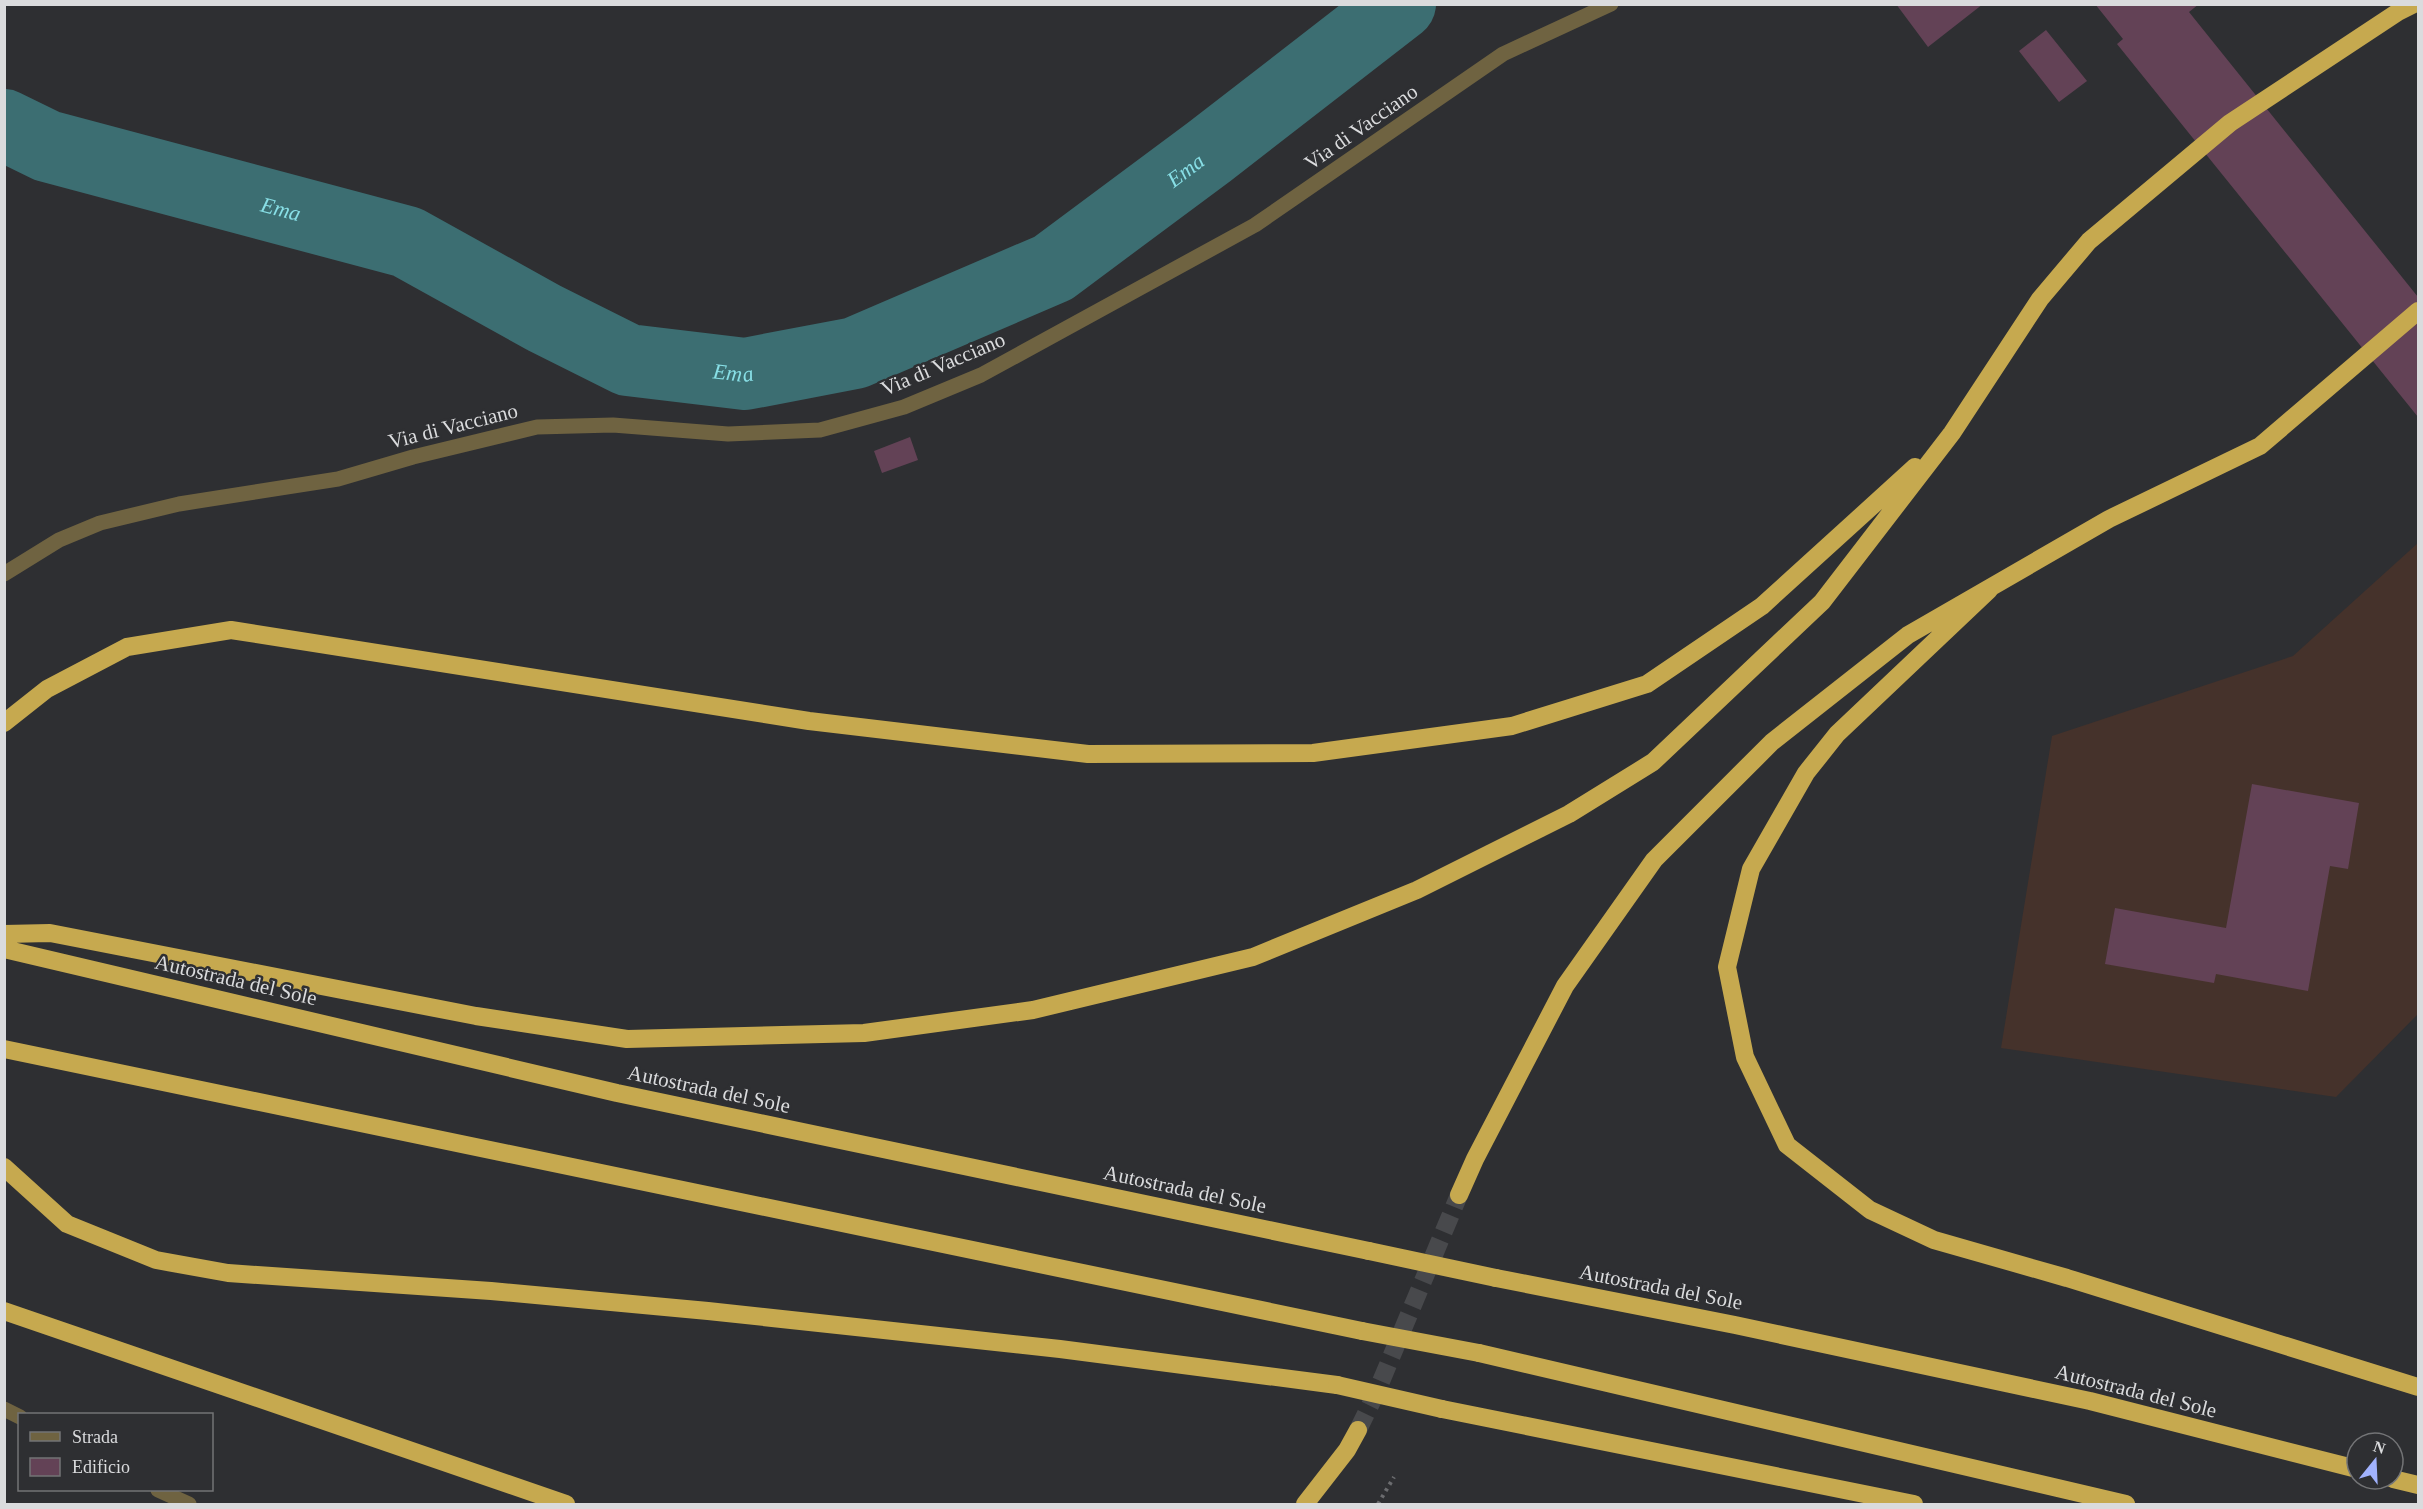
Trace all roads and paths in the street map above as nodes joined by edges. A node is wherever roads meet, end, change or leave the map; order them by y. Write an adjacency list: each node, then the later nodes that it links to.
1 (1611, 4): 5 (street, Via di Vacciano)
2 (2414, 4): 4 (highway)
3 (2412, 316): 6 (highway)
4 (1952, 433): 7 (highway); 8 (highway)
5 (4, 574)
6 (1989, 590): 12 (highway); 14 (highway)
7 (4, 723)
8 (4, 934)
9 (4, 949): 18 (highway, Autostrada del Sole, bridge)
10 (4, 1049): 26 (highway, bridge)
11 (4, 1167): 25 (highway, bridge)
12 (1459, 1195)
13 (4, 1311): 22 (highway)
14 (2418, 1387)
15 (4, 1409): 16 (street)
16 (18, 1416)
17 (1358, 1430): 23 (highway)
18 (2345, 1466)
19 (1394, 1477): 24 (path)
20 (160, 1491): 21 (street)
21 (189, 1504)
22 (566, 1504)
23 (1305, 1504)
24 (1378, 1504)
25 (1914, 1504)
26 (2126, 1504)

